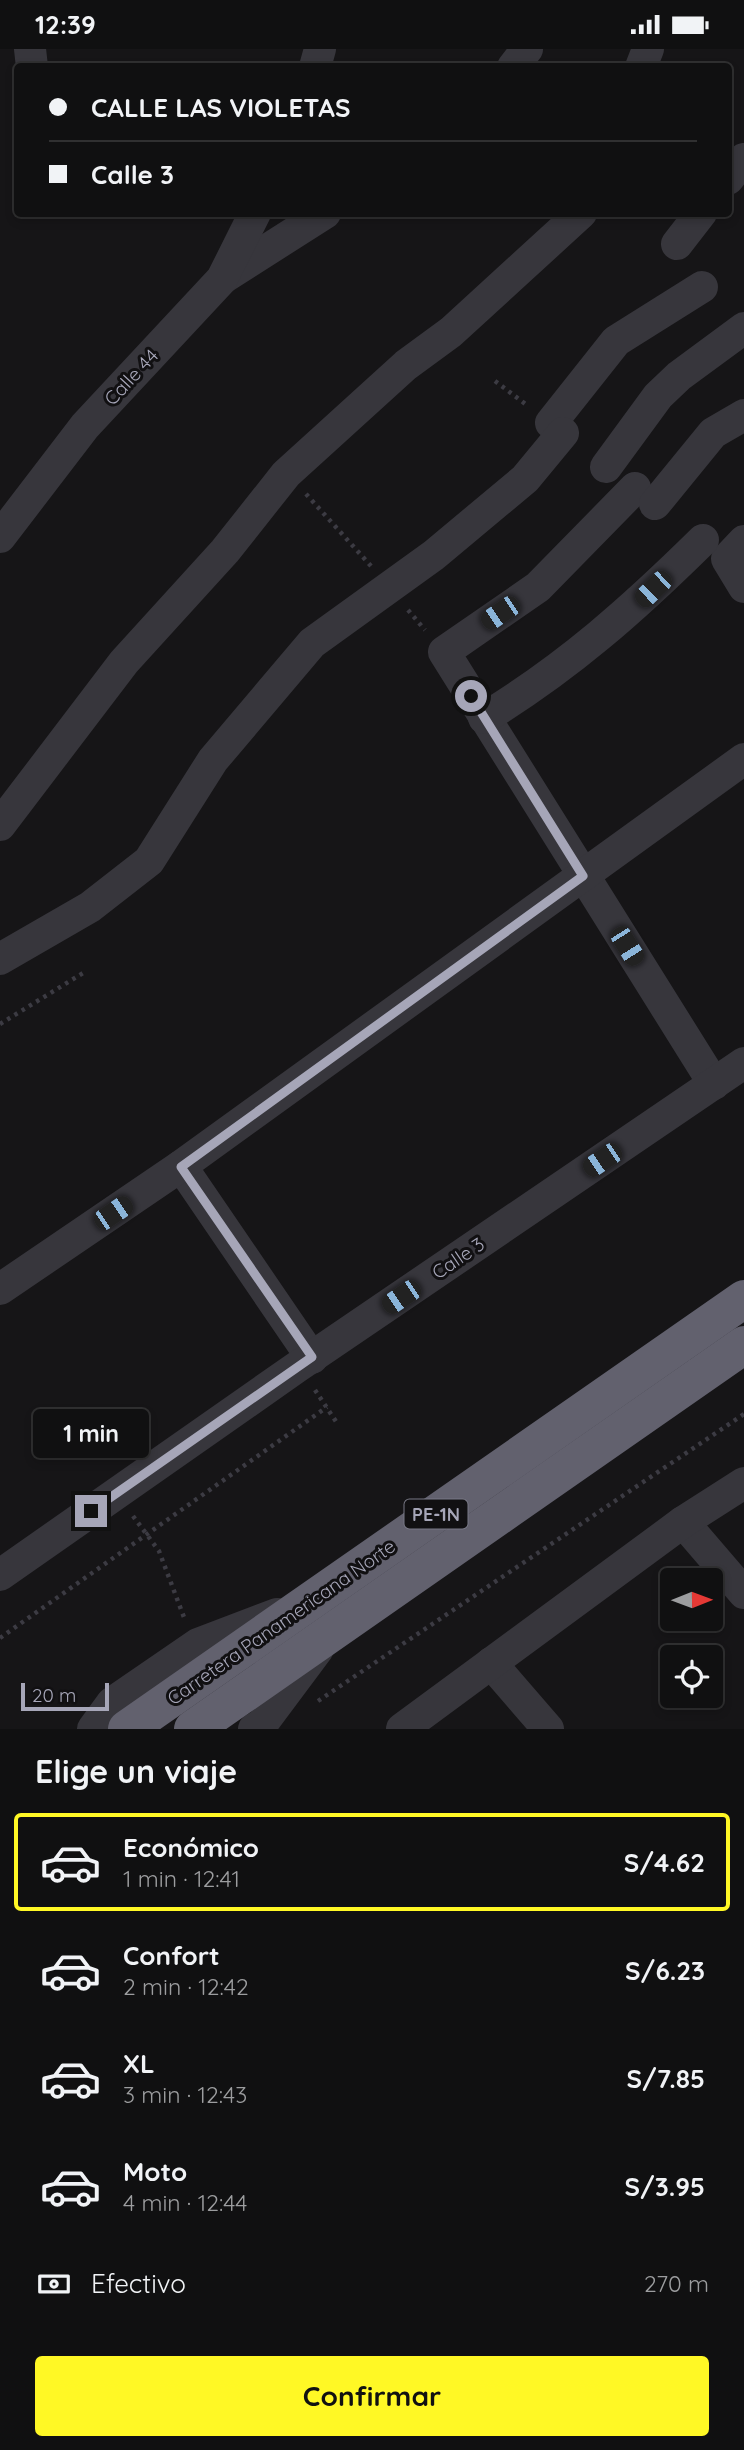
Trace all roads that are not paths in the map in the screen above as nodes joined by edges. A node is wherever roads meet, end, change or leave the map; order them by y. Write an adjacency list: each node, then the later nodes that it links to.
1 (527, 49): 2 (street)
2 (516, 63)
3 (744, 159): 4 (street)
4 (732, 174)
5 (253, 217): 10 (street, Calle 44)
6 (319, 217): 10 (street)
7 (577, 217): 21 (street)
8 (698, 217): 9 (street)
9 (677, 244)
10 (222, 279): 15 (street, Calle 44)
11 (702, 287): 23 (street)
12 (744, 328): 14 (street)
13 (744, 415): 19 (street)
14 (606, 467)
15 (0, 537)
16 (703, 540): 19 (street)
17 (744, 541): 18 (street)
18 (744, 587)
19 (484, 718): 22 (street)
20 (744, 759): 22 (street)
21 (0, 825)
22 (583, 876): 25 (street); 26 (street)
23 (0, 959)
24 (744, 1063): 25 (street, Calle 3)
25 (714, 1084): 30 (street, Calle 3)
26 (181, 1167): 27 (street); 30 (street)
27 (0, 1289)
28 (744, 1299): 35 (highway, Carretera Panamericana Norte / PE-1N)
29 (744, 1345): 36 (highway, Carretera Panamericana Norte / PE-1N)
30 (304, 1362): 33 (street, Calle 3)
31 (744, 1483): 32 (street)
32 (682, 1522): 34 (street); 37 (street)
33 (0, 1575)
34 (744, 1593)
35 (311, 1601): 38 (street); 39 (highway, Carretera Panamericana Norte / PE-1N)
36 (330, 1634): 40 (highway, Carretera Panamericana Norte / PE-1N); 41 (street)
37 (491, 1663): 42 (street); 43 (street)
38 (93, 1729)
39 (127, 1729)
40 (192, 1729)
41 (254, 1729)
42 (402, 1729)
43 (548, 1729)

